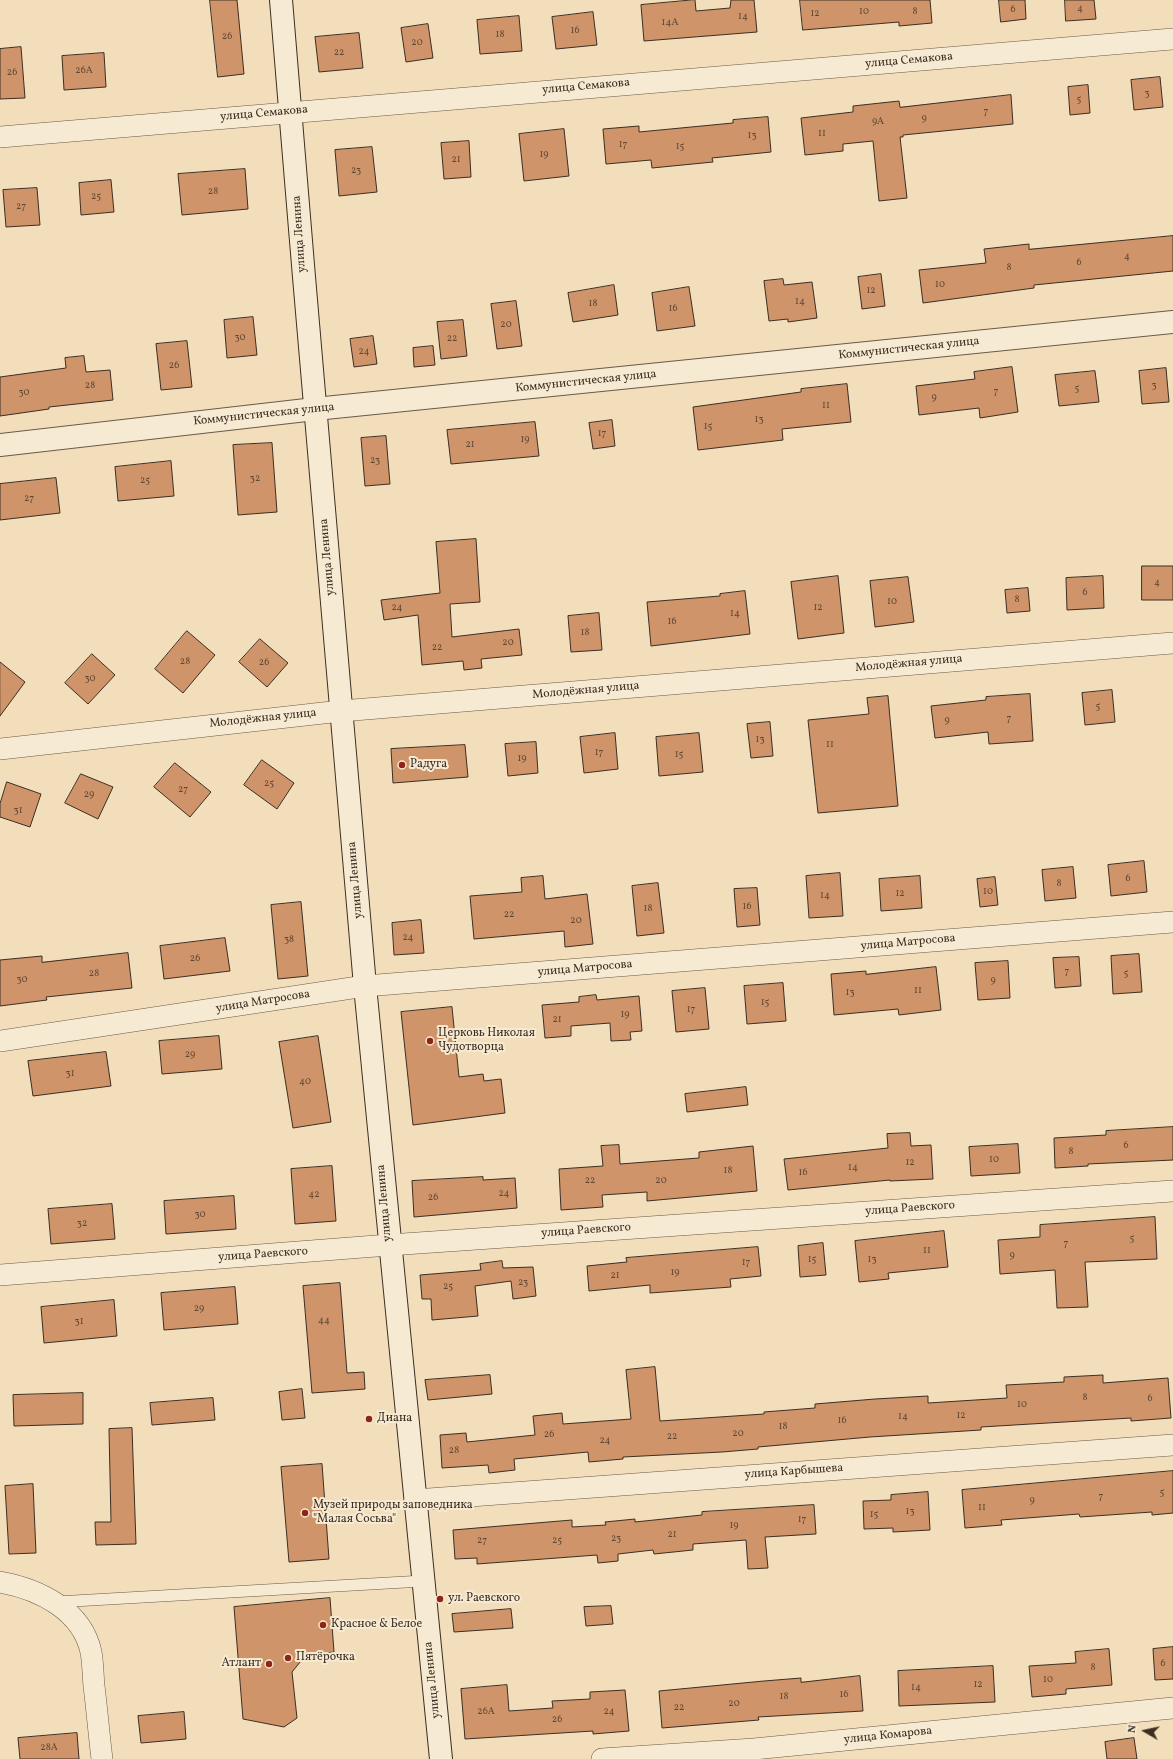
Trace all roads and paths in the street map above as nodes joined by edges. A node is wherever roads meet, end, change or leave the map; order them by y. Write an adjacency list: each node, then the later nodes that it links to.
1 (281, 0): 3 (main road, улица Ленина)
2 (1173, 39): 3 (street, улица Семакова)
3 (291, 112): 4 (street, улица Семакова); 6 (main road, улица Ленина)
4 (0, 137)
5 (1173, 322): 6 (main road, Коммунистическая улица)
6 (315, 409): 7 (main road, Коммунистическая улица); 9 (main road, улица Ленина)
7 (0, 445)
8 (1173, 643): 9 (street, Молодёжная улица)
9 (341, 711): 10 (street, Молодёжная улица); 12 (main road, улица Ленина)
10 (0, 749)
11 (1173, 922): 12 (street, улица Матросова)
12 (365, 986): 13 (street, улица Матросова); 15 (main road, улица Ленина)
13 (0, 1041)
14 (1173, 1191): 15 (street, улица Раевского)
15 (389, 1245): 16 (street, улица Раевского); 18 (main road, улица Ленина)
16 (0, 1275)
17 (1173, 1445): 18 (street, улица Карбышева)
18 (415, 1500): 19 (main road, улица Ленина)
19 (423, 1581): 21 (lane); 26 (main road, улица Ленина)
20 (0, 1582): 21 (street)
21 (56, 1602): 25 (street)
22 (1173, 1708): 23 (street, улица Комарова)
23 (755, 1754): 24 (street, улица Комарова)
24 (639, 1758): 27 (street, улица Комарова)
25 (102, 1759)
26 (441, 1759)
27 (602, 1759)

